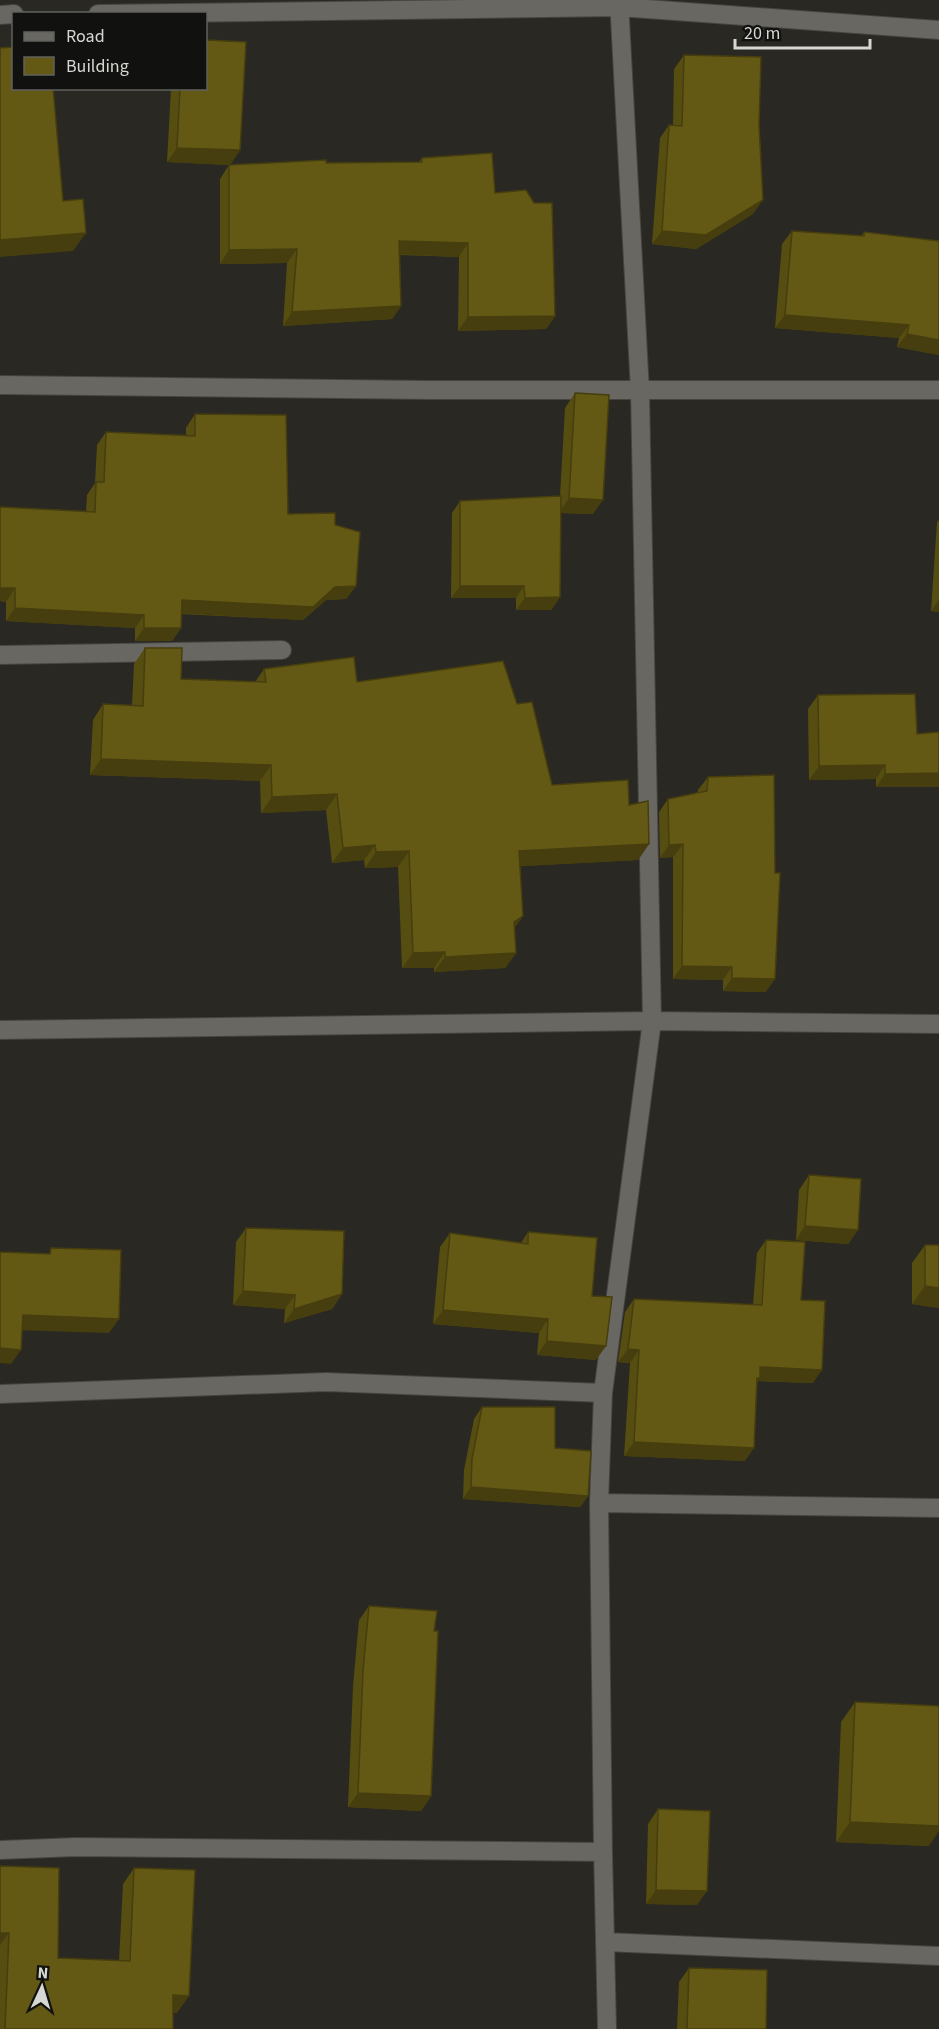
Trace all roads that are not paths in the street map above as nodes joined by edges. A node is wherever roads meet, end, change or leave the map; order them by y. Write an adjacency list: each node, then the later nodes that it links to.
1 (619, 4): 2 (street); 3 (street); 6 (street)
2 (202, 12)
3 (939, 30)
4 (0, 385): 6 (street)
5 (939, 390): 6 (street)
6 (640, 391): 9 (street)
7 (282, 650): 8 (street)
8 (0, 655)
9 (652, 1021): 10 (street); 11 (street); 12 (street)
10 (939, 1024)
11 (0, 1030)
12 (603, 1393): 13 (street); 14 (street)
13 (0, 1394)
14 (599, 1503): 15 (street); 17 (street)
15 (939, 1508)
16 (0, 1850): 17 (street)
17 (603, 1852): 18 (street)
18 (605, 1942): 19 (street); 20 (street)
19 (939, 1956)
20 (608, 2029)

